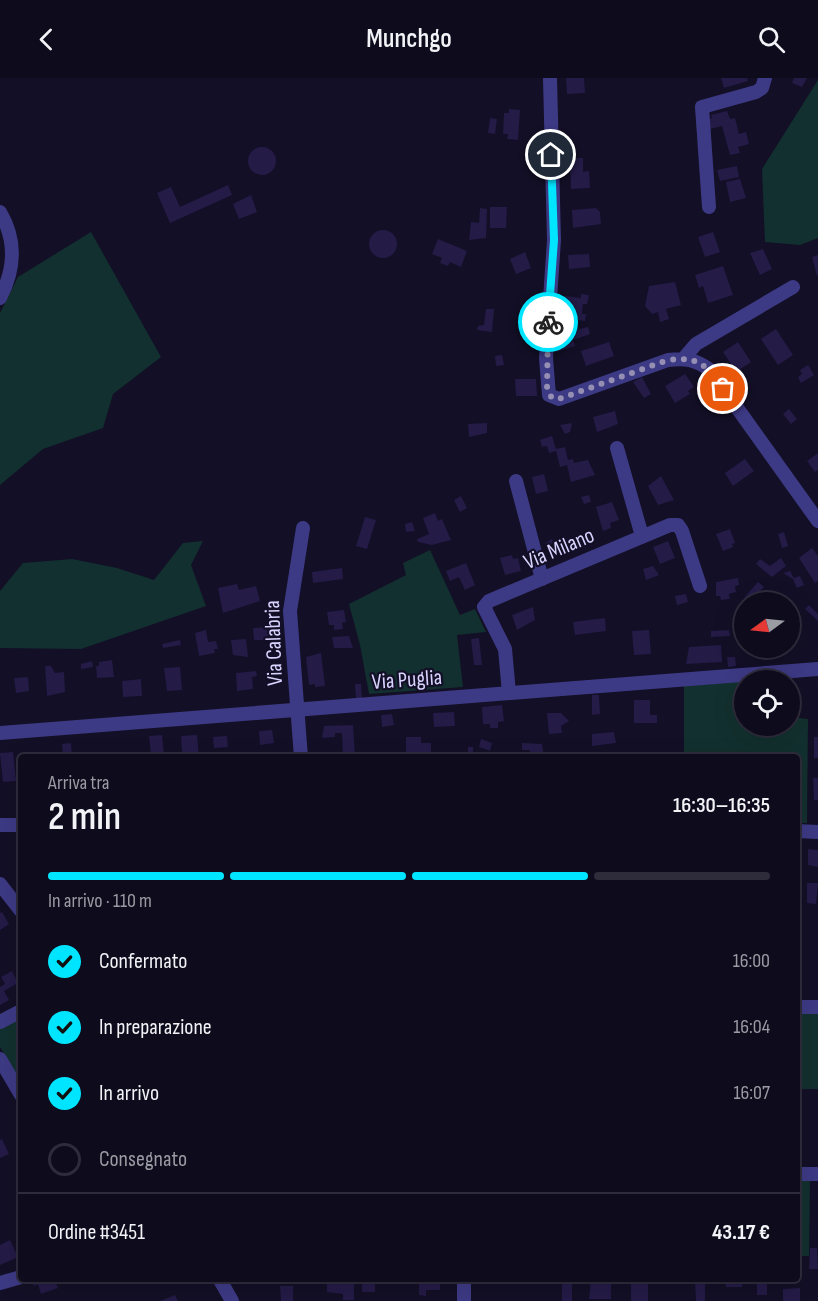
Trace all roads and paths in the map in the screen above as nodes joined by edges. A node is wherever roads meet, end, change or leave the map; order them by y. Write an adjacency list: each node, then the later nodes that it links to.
1 (550, 78): 9 (street)
2 (765, 78): 3 (street)
3 (709, 207)
4 (0, 212): 8 (street)
5 (0, 228): 6 (street)
6 (4, 262)
7 (793, 287): 9 (street)
8 (0, 298)
9 (684, 358): 12 (street)
10 (617, 448): 14 (street)
11 (516, 481): 15 (street)
12 (818, 520)
13 (303, 528): 19 (street, Via Calabria)
14 (642, 536): 15 (street, Via Milano); 16 (street, Via Milano)
15 (542, 579): 18 (street, Via Milano)
16 (700, 586)
17 (818, 669): 18 (street, Via Puglia)
18 (509, 693): 19 (street, Via Puglia)
19 (297, 709): 20 (street, Via Puglia); 21 (street, Via Calabria)
20 (0, 733)
21 (301, 754)
22 (0, 825): 23 (street)
23 (18, 825)
24 (800, 831): 25 (street)
25 (818, 832)
26 (0, 884): 27 (street)
27 (18, 908)
28 (800, 1007): 29 (street)
29 (818, 1007)
30 (18, 1013): 31 (street)
31 (0, 1022)
32 (0, 1059): 33 (street)
33 (18, 1090)
34 (800, 1174): 35 (street)
35 (818, 1174)
36 (18, 1278): 39 (street)
37 (220, 1282): 40 (street)
38 (464, 1282): 41 (street)
39 (0, 1283)
40 (232, 1301)
41 (464, 1301)

